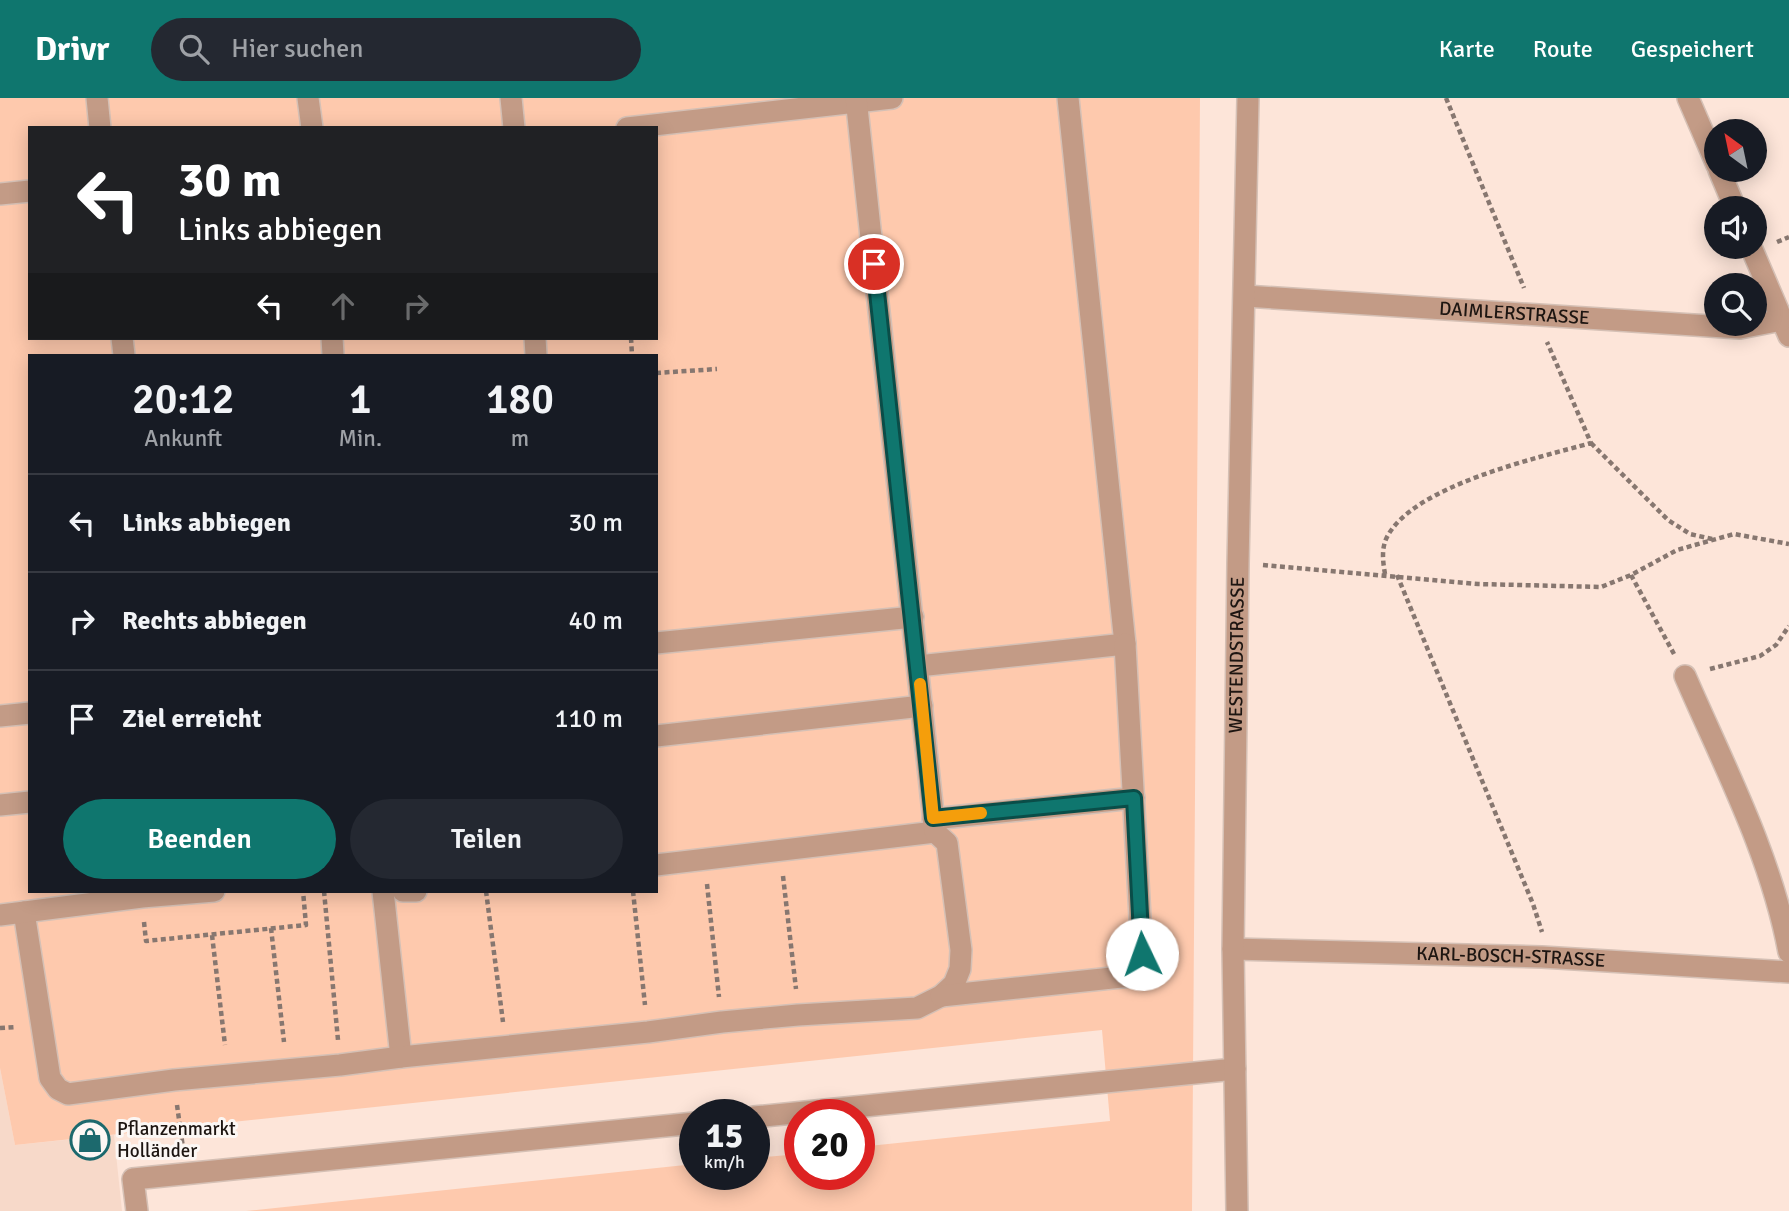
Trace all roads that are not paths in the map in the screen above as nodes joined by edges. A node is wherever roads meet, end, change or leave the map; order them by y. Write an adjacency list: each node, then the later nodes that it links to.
1 (97, 98): 9 (street)
2 (308, 98): 10 (street)
3 (511, 98): 11 (street)
4 (892, 98): 8 (street)
5 (1068, 98): 21 (street)
6 (1248, 98): 17 (street, WESTENDSTRASSE)
7 (1688, 98): 13 (street)
8 (856, 100): 12 (street); 19 (street)
9 (100, 126)
10 (312, 126)
11 (514, 126)
12 (644, 126)
13 (1704, 135)
14 (28, 191): 15 (street)
15 (0, 194)
16 (1756, 259): 18 (street, DAIMLERSTRASSE)
17 (1245, 296): 18 (street, DAIMLERSTRASSE); 37 (street, WESTENDSTRASSE)
18 (1786, 328)
19 (913, 617): 20 (street); 22 (street)
20 (658, 643)
21 (1125, 644): 22 (street); 28 (street)
22 (918, 666): 24 (street)
23 (1685, 676): 38 (street)
24 (922, 706): 27 (street); 31 (street)
25 (28, 713): 26 (street)
26 (0, 716)
27 (658, 736)
28 (1134, 798): 31 (street); 40 (street)
29 (28, 803): 30 (street)
30 (0, 805)
31 (934, 825): 32 (street); 40 (street)
32 (658, 865)
33 (190, 893): 35 (street)
34 (383, 893): 41 (street)
35 (24, 912): 36 (street); 41 (street)
36 (0, 915)
37 (1233, 949): 39 (street, KARL-BOSCH-STRASSE); 42 (street, WESTENDSTRASSE)
38 (1789, 952)
39 (1789, 972)
40 (941, 996): 41 (street)
41 (401, 1057)
42 (1235, 1069): 43 (street); 46 (street, WESTENDSTRASSE)
43 (770, 1115)
44 (679, 1125): 45 (street)
45 (137, 1211)
46 (1237, 1211)

